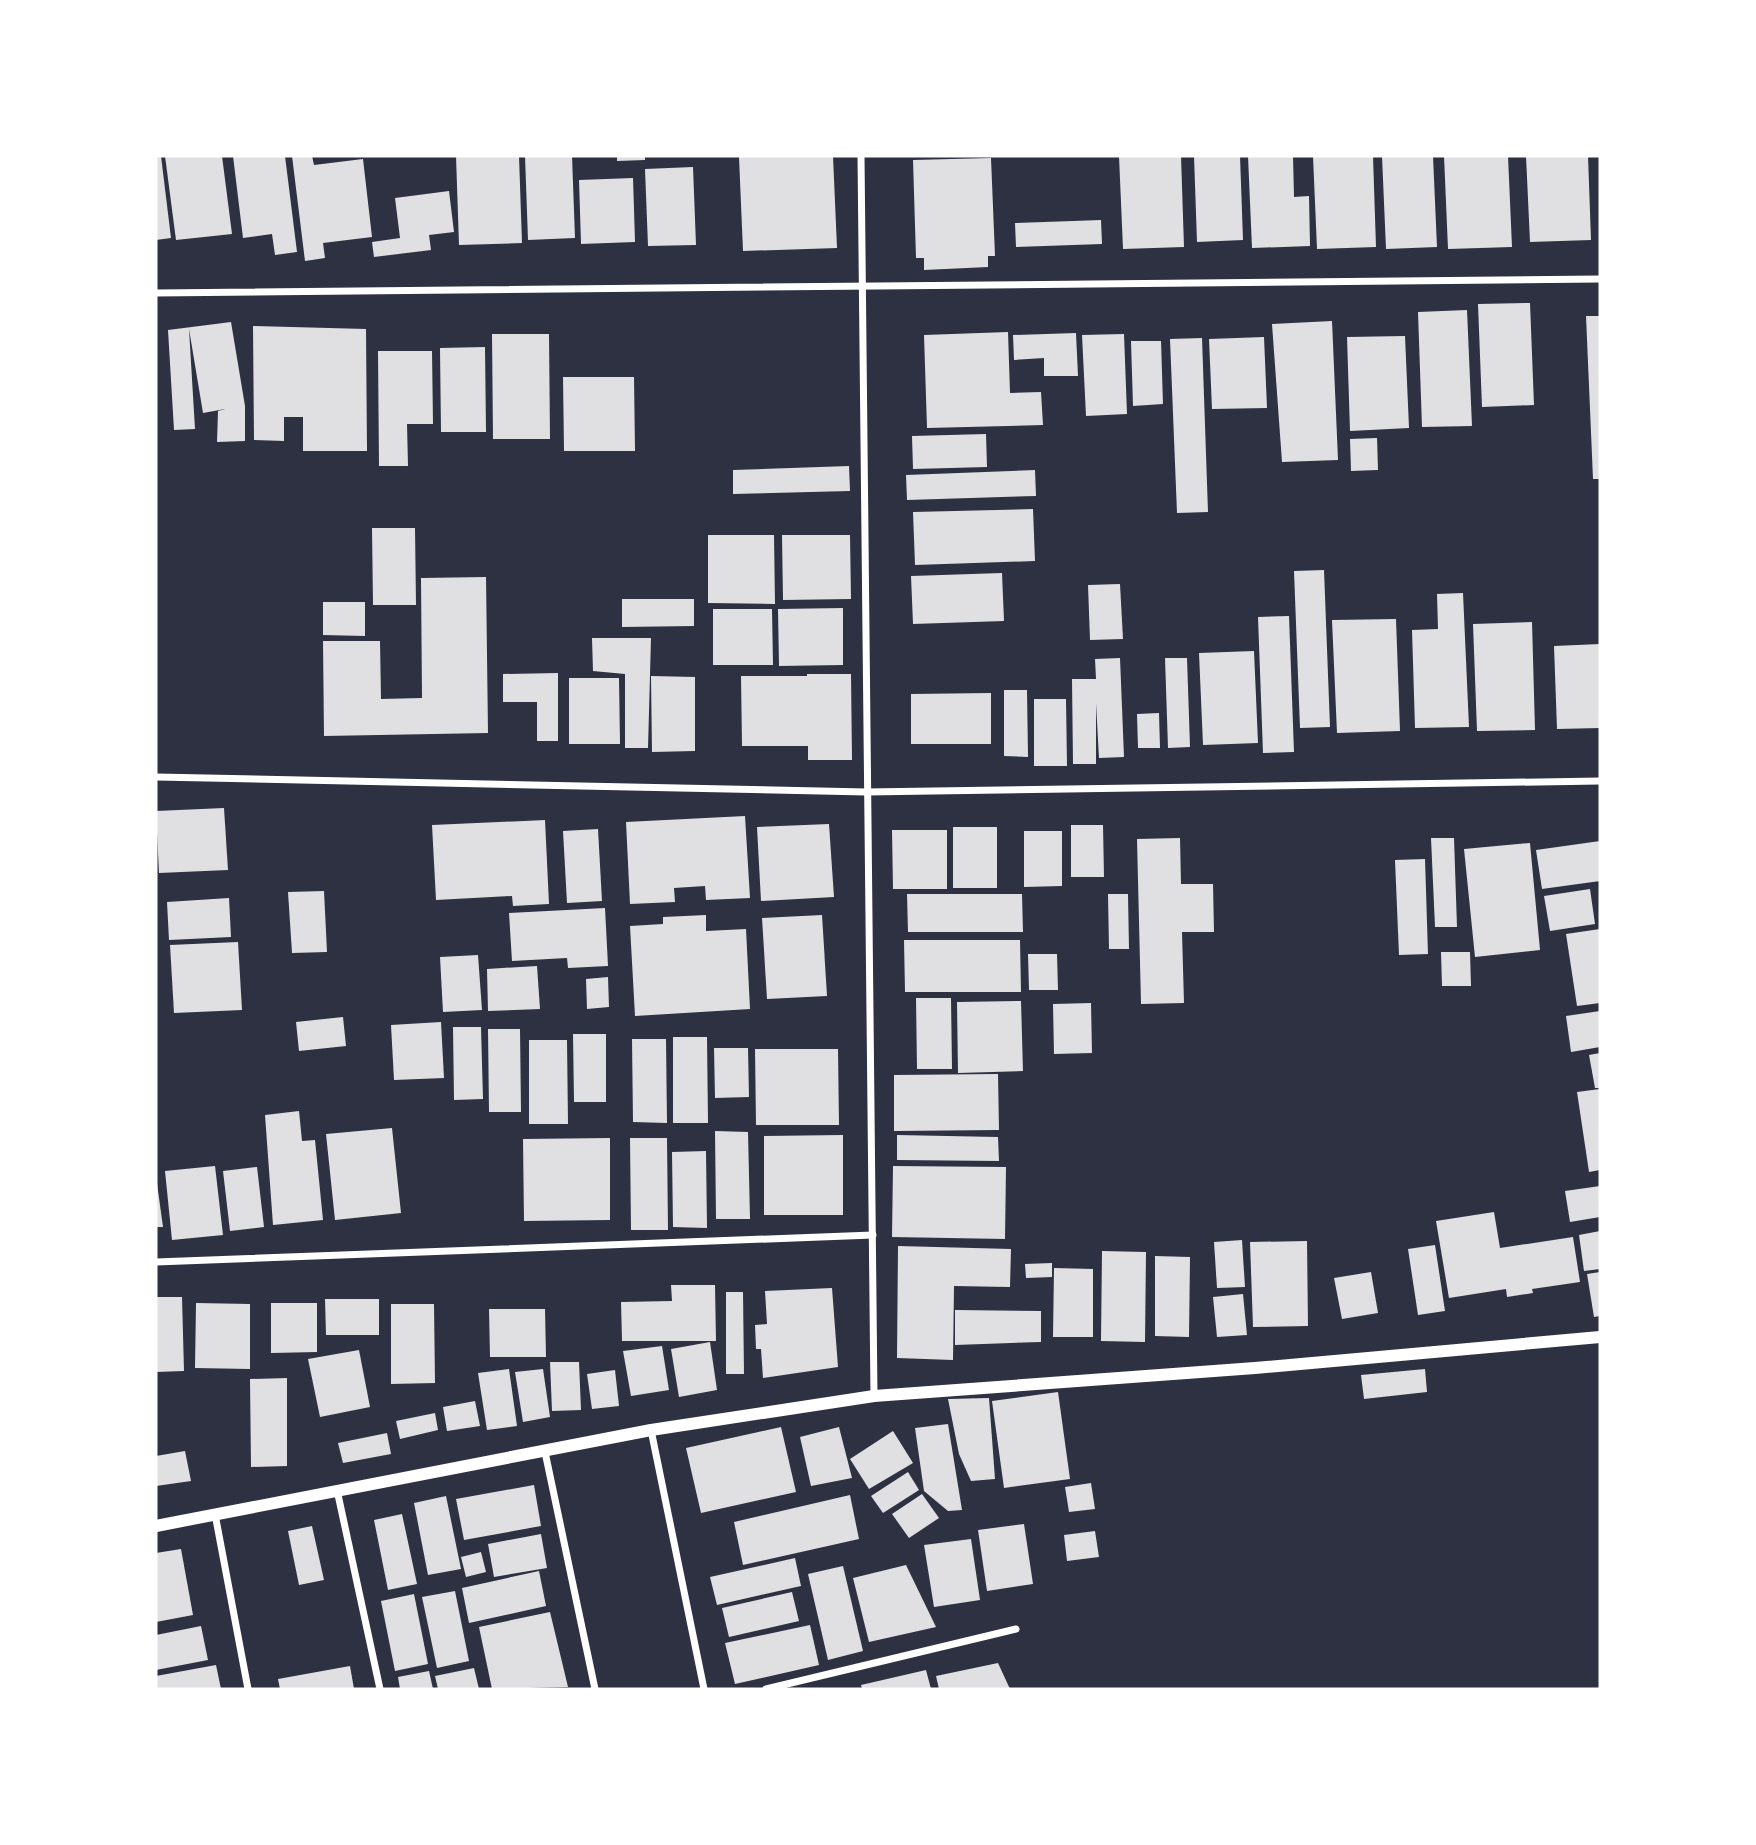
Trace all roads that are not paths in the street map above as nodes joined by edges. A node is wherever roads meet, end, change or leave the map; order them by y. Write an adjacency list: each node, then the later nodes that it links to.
1 (861, 156): 3 (street)
2 (1600, 279): 3 (street)
3 (861, 285): 4 (street); 7 (street)
4 (156, 293)
5 (156, 777): 7 (street)
6 (1600, 781): 7 (street)
7 (866, 792): 8 (street)
8 (873, 1236): 9 (street); 11 (street)
9 (156, 1262)
10 (1600, 1336): 11 (street)
11 (874, 1396): 12 (street)
12 (651, 1430): 13 (street); 21 (street)
13 (545, 1452): 14 (street); 20 (street)
14 (337, 1489): 15 (street); 19 (street)
15 (215, 1514): 16 (street); 18 (street)
16 (156, 1526)
17 (1016, 1629): 22 (street)
18 (248, 1689)
19 (380, 1689)
20 (595, 1689)
21 (704, 1689)
22 (766, 1689)

